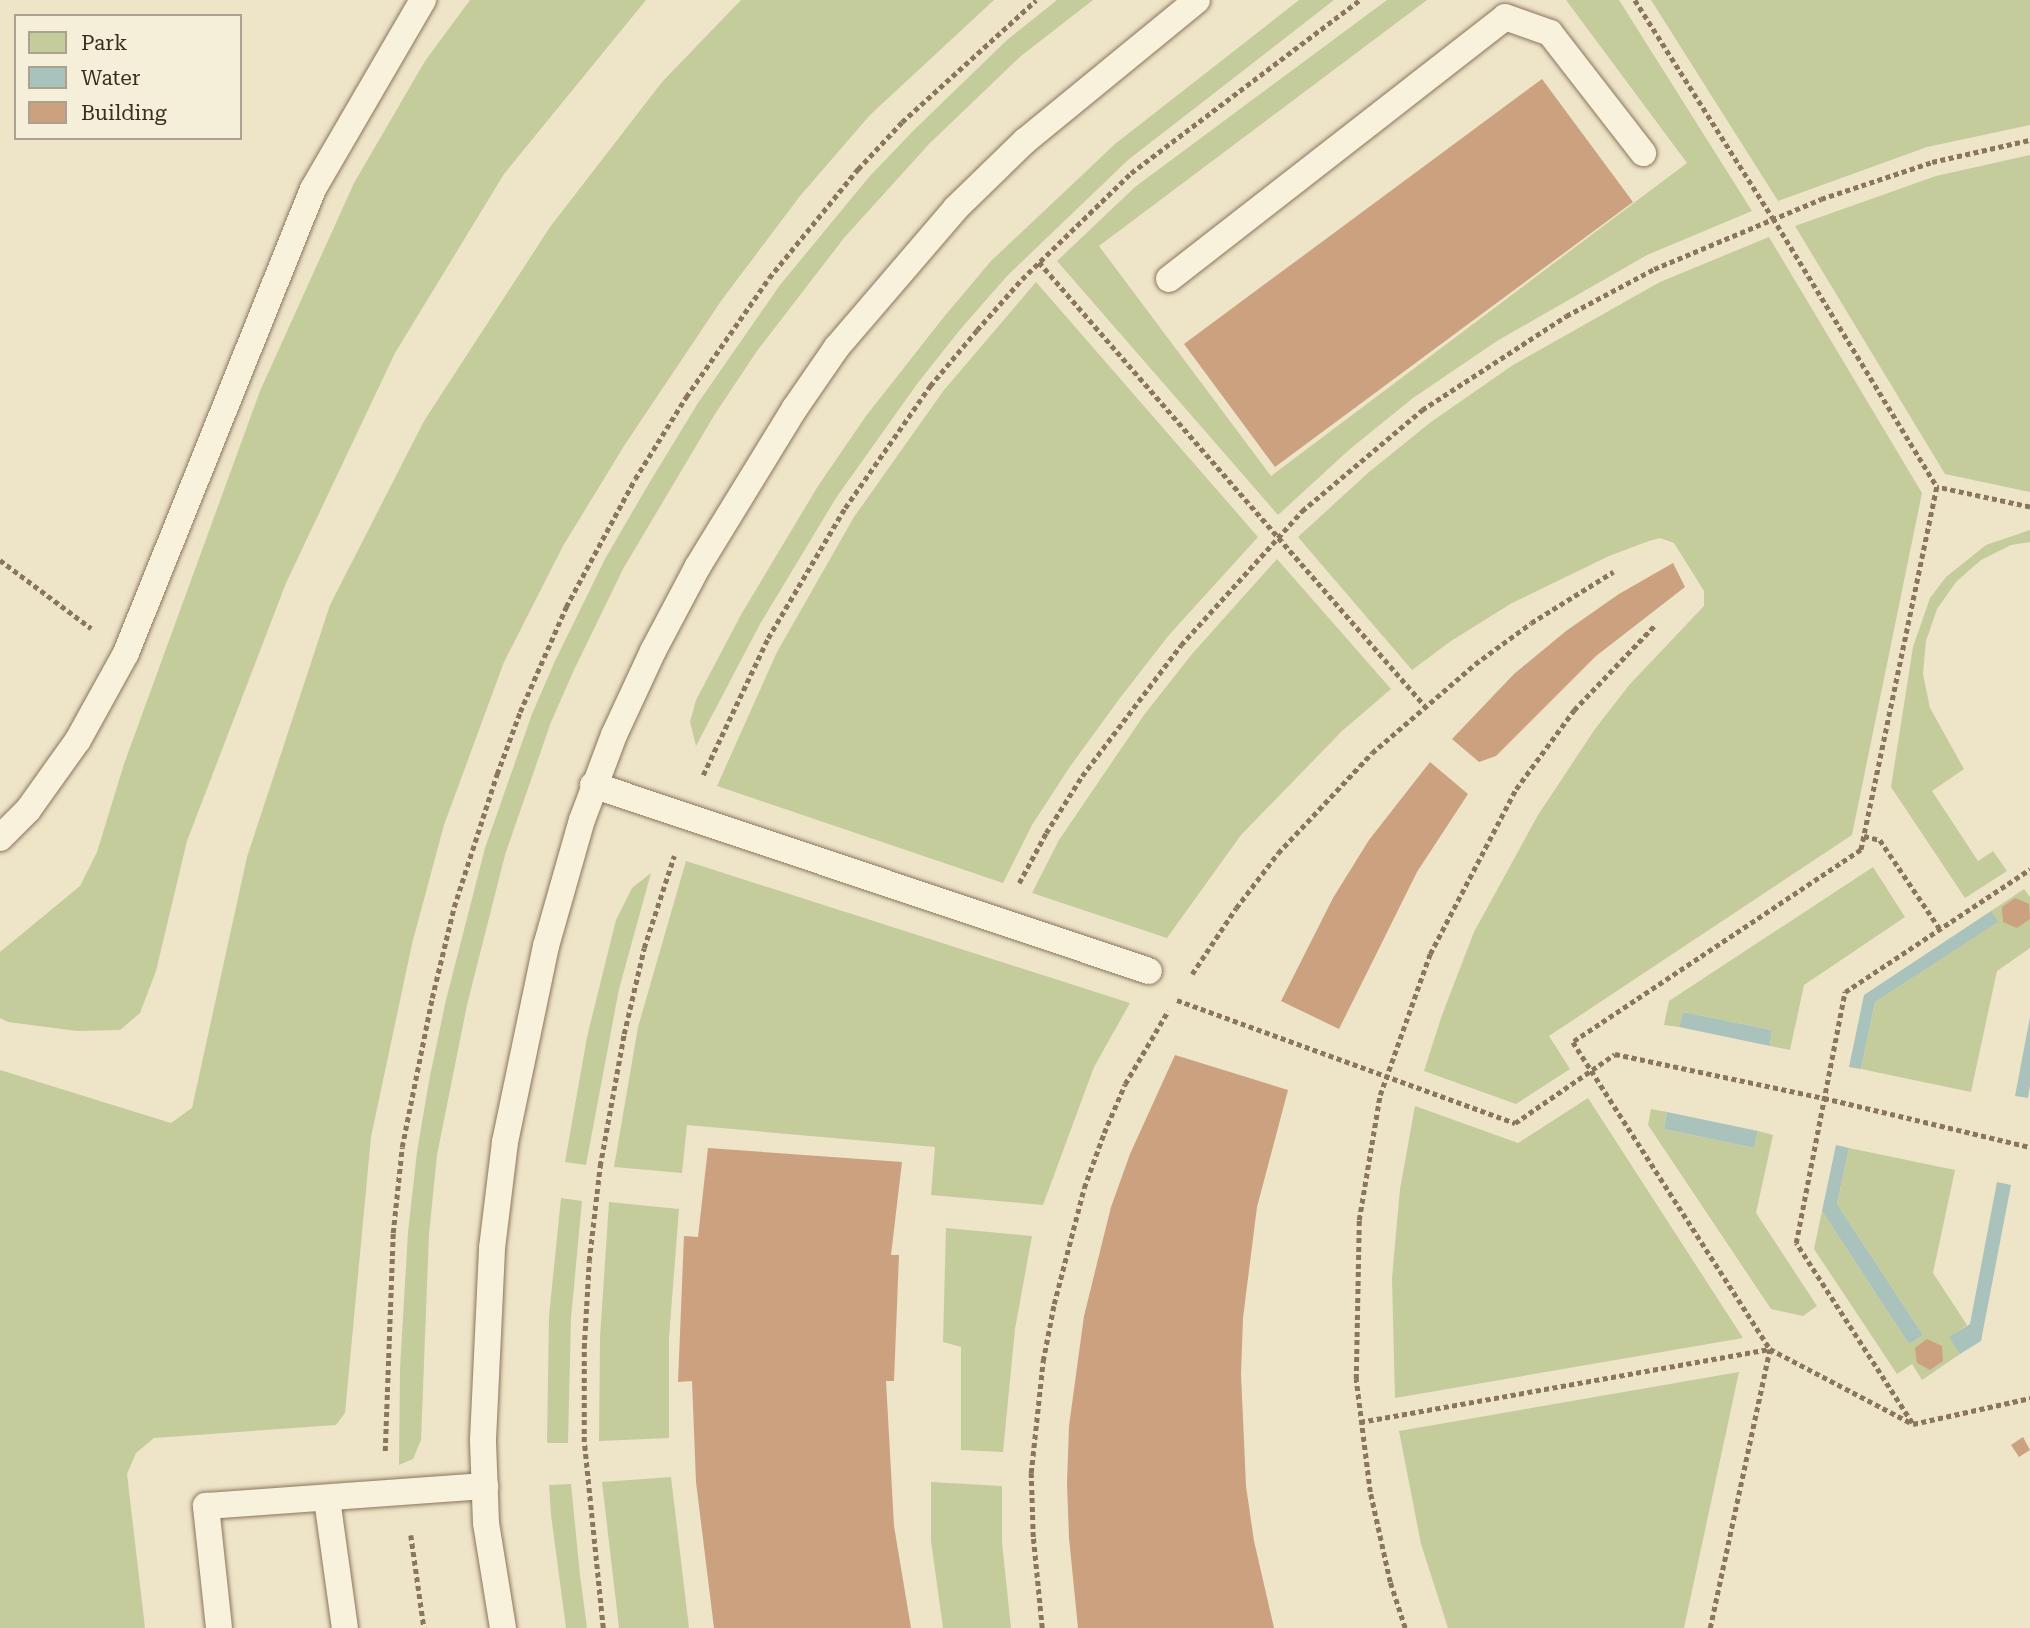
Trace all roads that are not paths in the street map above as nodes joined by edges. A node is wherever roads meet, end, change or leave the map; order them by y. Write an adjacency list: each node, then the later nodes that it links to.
1 (423, 0): 7 (lane)
2 (1197, 0): 6 (lane)
3 (1499, 8): 4 (lane); 5 (lane)
4 (1643, 153)
5 (1170, 279)
6 (593, 785): 8 (lane); 9 (lane)
7 (0, 838)
8 (1149, 971)
9 (485, 1486): 10 (lane); 13 (lane)
10 (327, 1499): 11 (lane); 12 (lane)
11 (219, 1628)
12 (345, 1628)
13 (503, 1628)

